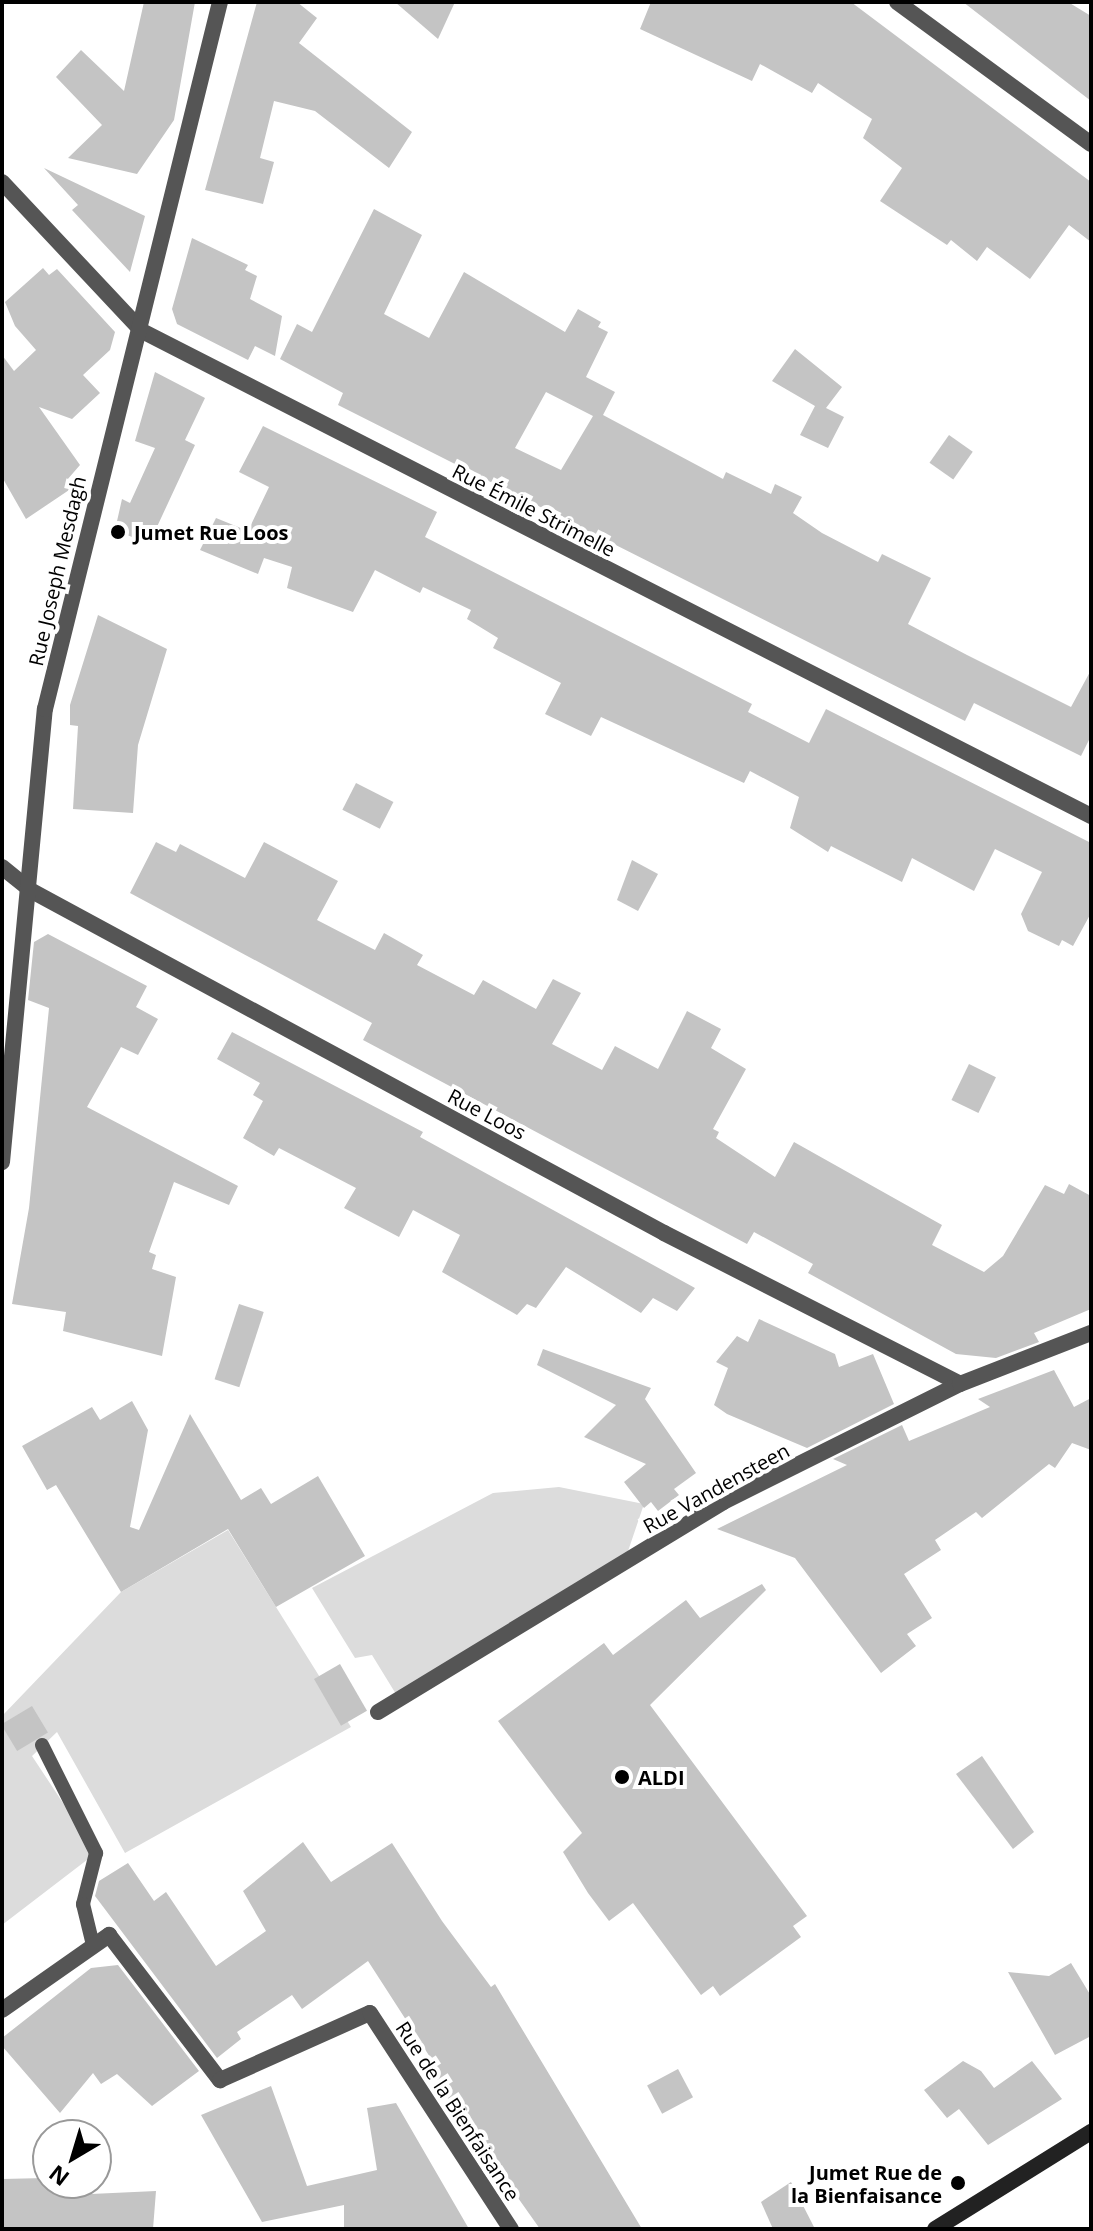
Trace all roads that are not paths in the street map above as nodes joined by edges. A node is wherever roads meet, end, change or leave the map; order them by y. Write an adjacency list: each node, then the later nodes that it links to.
1 (220, 2): 5 (street, Rue Joseph Mesdagh)
2 (897, 2): 3 (street)
3 (1091, 144)
4 (2, 182): 5 (street, Rue Émile Strimelle)
5 (142, 331): 6 (street, Rue Émile Strimelle); 8 (street, Rue Joseph Mesdagh)
6 (1091, 816)
7 (2, 867): 8 (street, Rue Loos)
8 (30, 890): 9 (street, Rue Joseph Mesdagh); 11 (street, Rue Loos)
9 (2, 1162)
10 (1091, 1333): 11 (street, Rue Vandensteen)
11 (960, 1384): 12 (street, Rue Vandensteen)
12 (378, 1712)
13 (42, 1745): 14 (lane)
14 (93, 1945): 15 (street); 17 (street, Rue de la Bienfaisance)
15 (2, 2010)
16 (1091, 2132): 18 (street)
17 (511, 2229)
18 (935, 2229)

